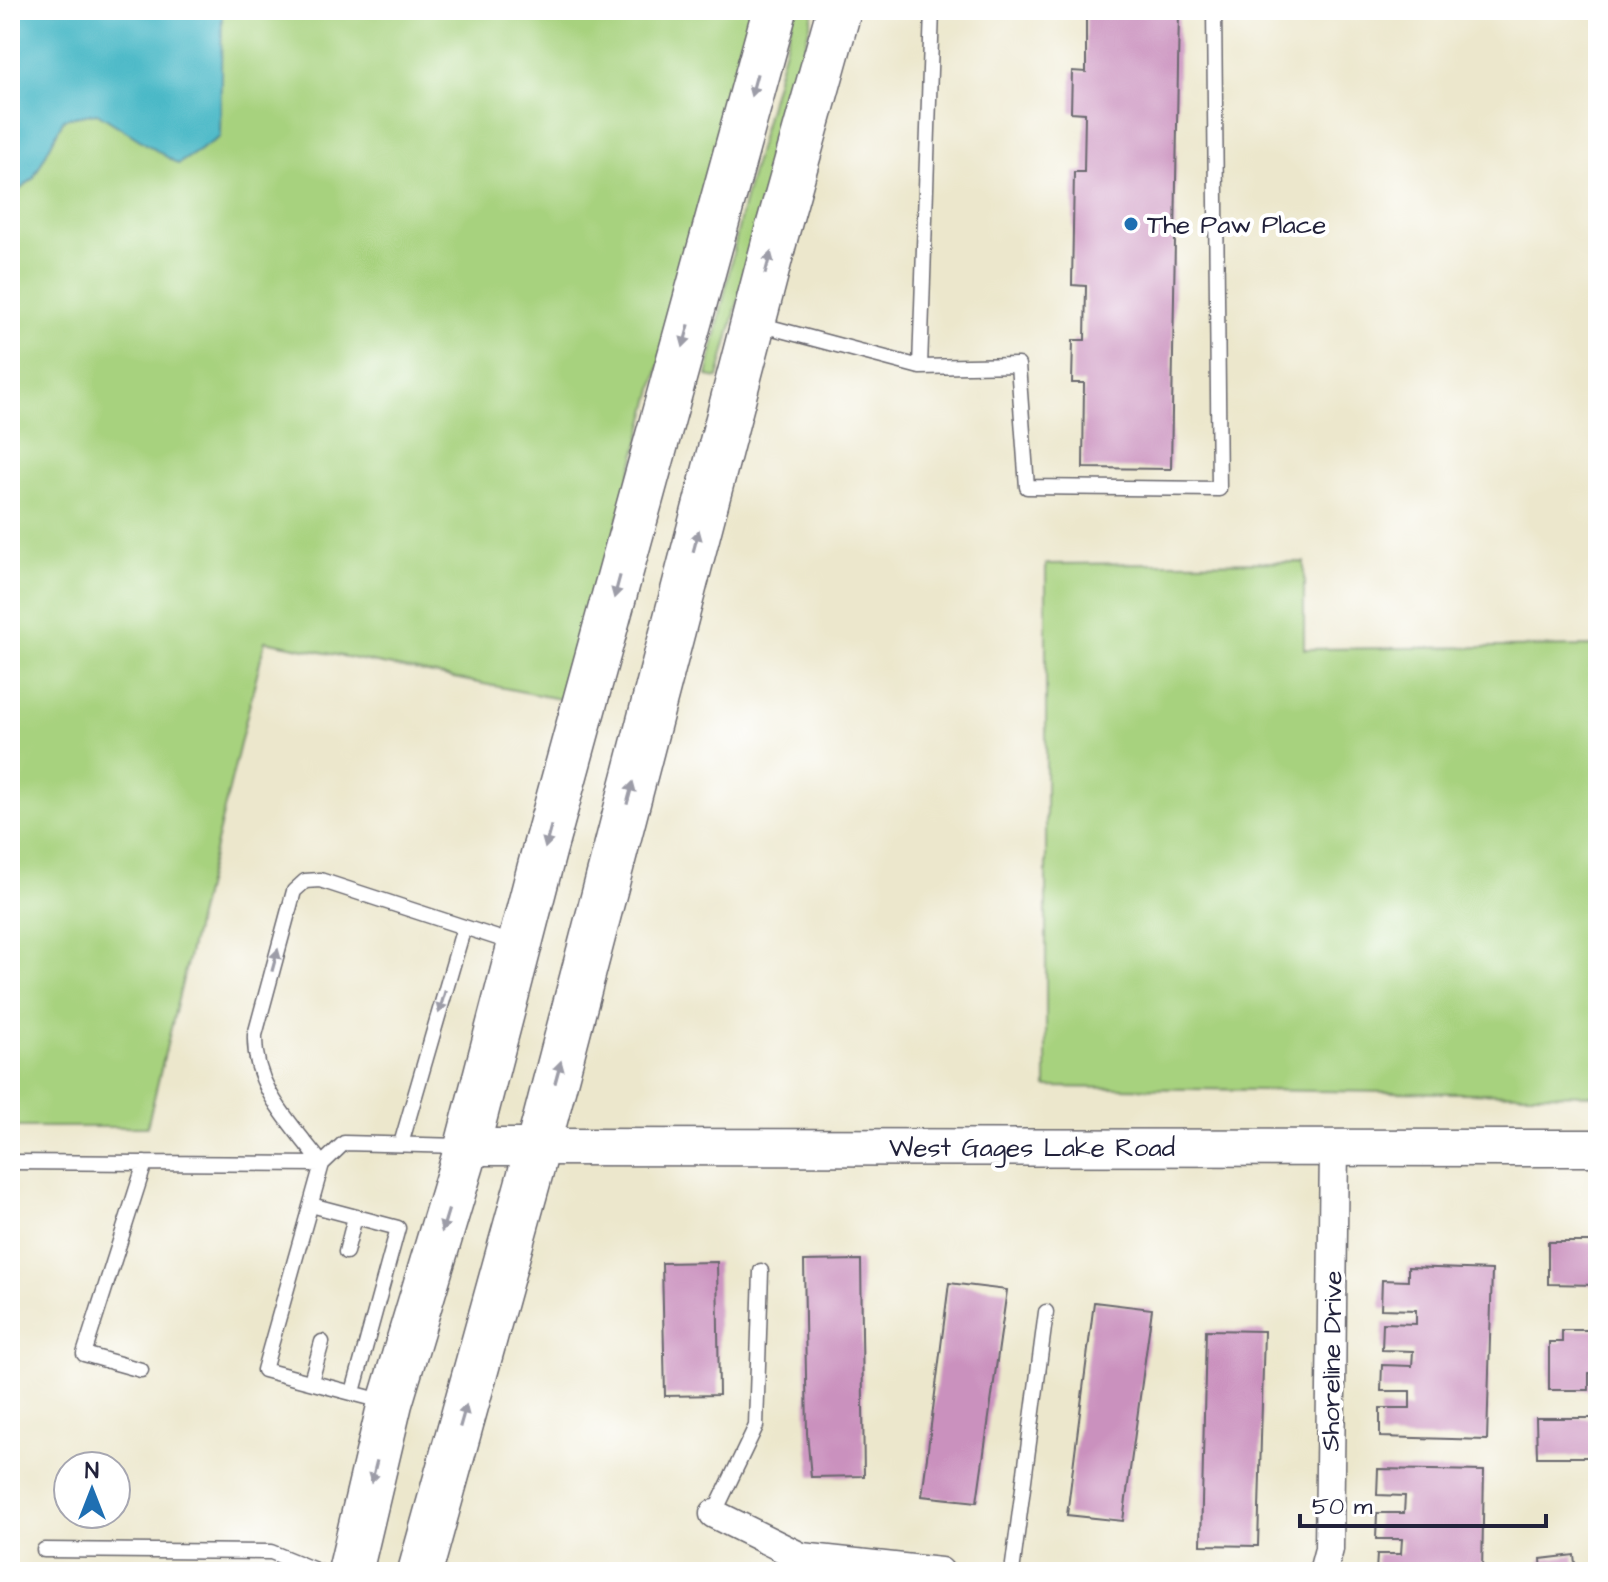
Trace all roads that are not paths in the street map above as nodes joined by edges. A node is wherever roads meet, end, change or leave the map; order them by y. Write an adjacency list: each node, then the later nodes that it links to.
1 (775, 10): 8 (main road, one-way to 8)
2 (839, 10): 5 (main road, one-way to 2)
3 (932, 10): 6 (lane)
4 (1214, 10): 6 (lane)
5 (752, 323): 6 (lane); 11 (main road, one-way to 5)
6 (920, 367)
7 (464, 927): 8 (lane); 9 (lane, one-way to 9); 16 (lane, one-way to 7)
8 (519, 945): 10 (main road)
9 (401, 1144): 10 (lane); 16 (lane)
10 (467, 1147): 11 (street, West Gages Lake Road); 25 (main road, one-way to 25)
11 (538, 1147): 12 (street, West Gages Lake Road); 30 (main road, one-way to 11)
12 (1334, 1148): 13 (street, West Gages Lake Road); 33 (street, Shoreline Drive)
13 (1598, 1148)
14 (10, 1162): 15 (lane)
15 (145, 1163): 16 (lane); 23 (lane)
16 (322, 1164): 17 (lane)
17 (311, 1205): 18 (lane); 24 (lane)
18 (355, 1217): 19 (lane); 25 (lane)
19 (346, 1252)
20 (761, 1271): 26 (lane)
21 (1046, 1312): 32 (lane)
22 (322, 1342): 24 (lane)
23 (141, 1370)
24 (311, 1381): 25 (lane)
25 (372, 1398): 29 (main road, one-way to 29)
26 (714, 1514): 31 (street)
27 (44, 1550): 28 (lane)
28 (320, 1572)
29 (350, 1572)
30 (420, 1572)
31 (940, 1572)
32 (1012, 1572)
33 (1323, 1572)

